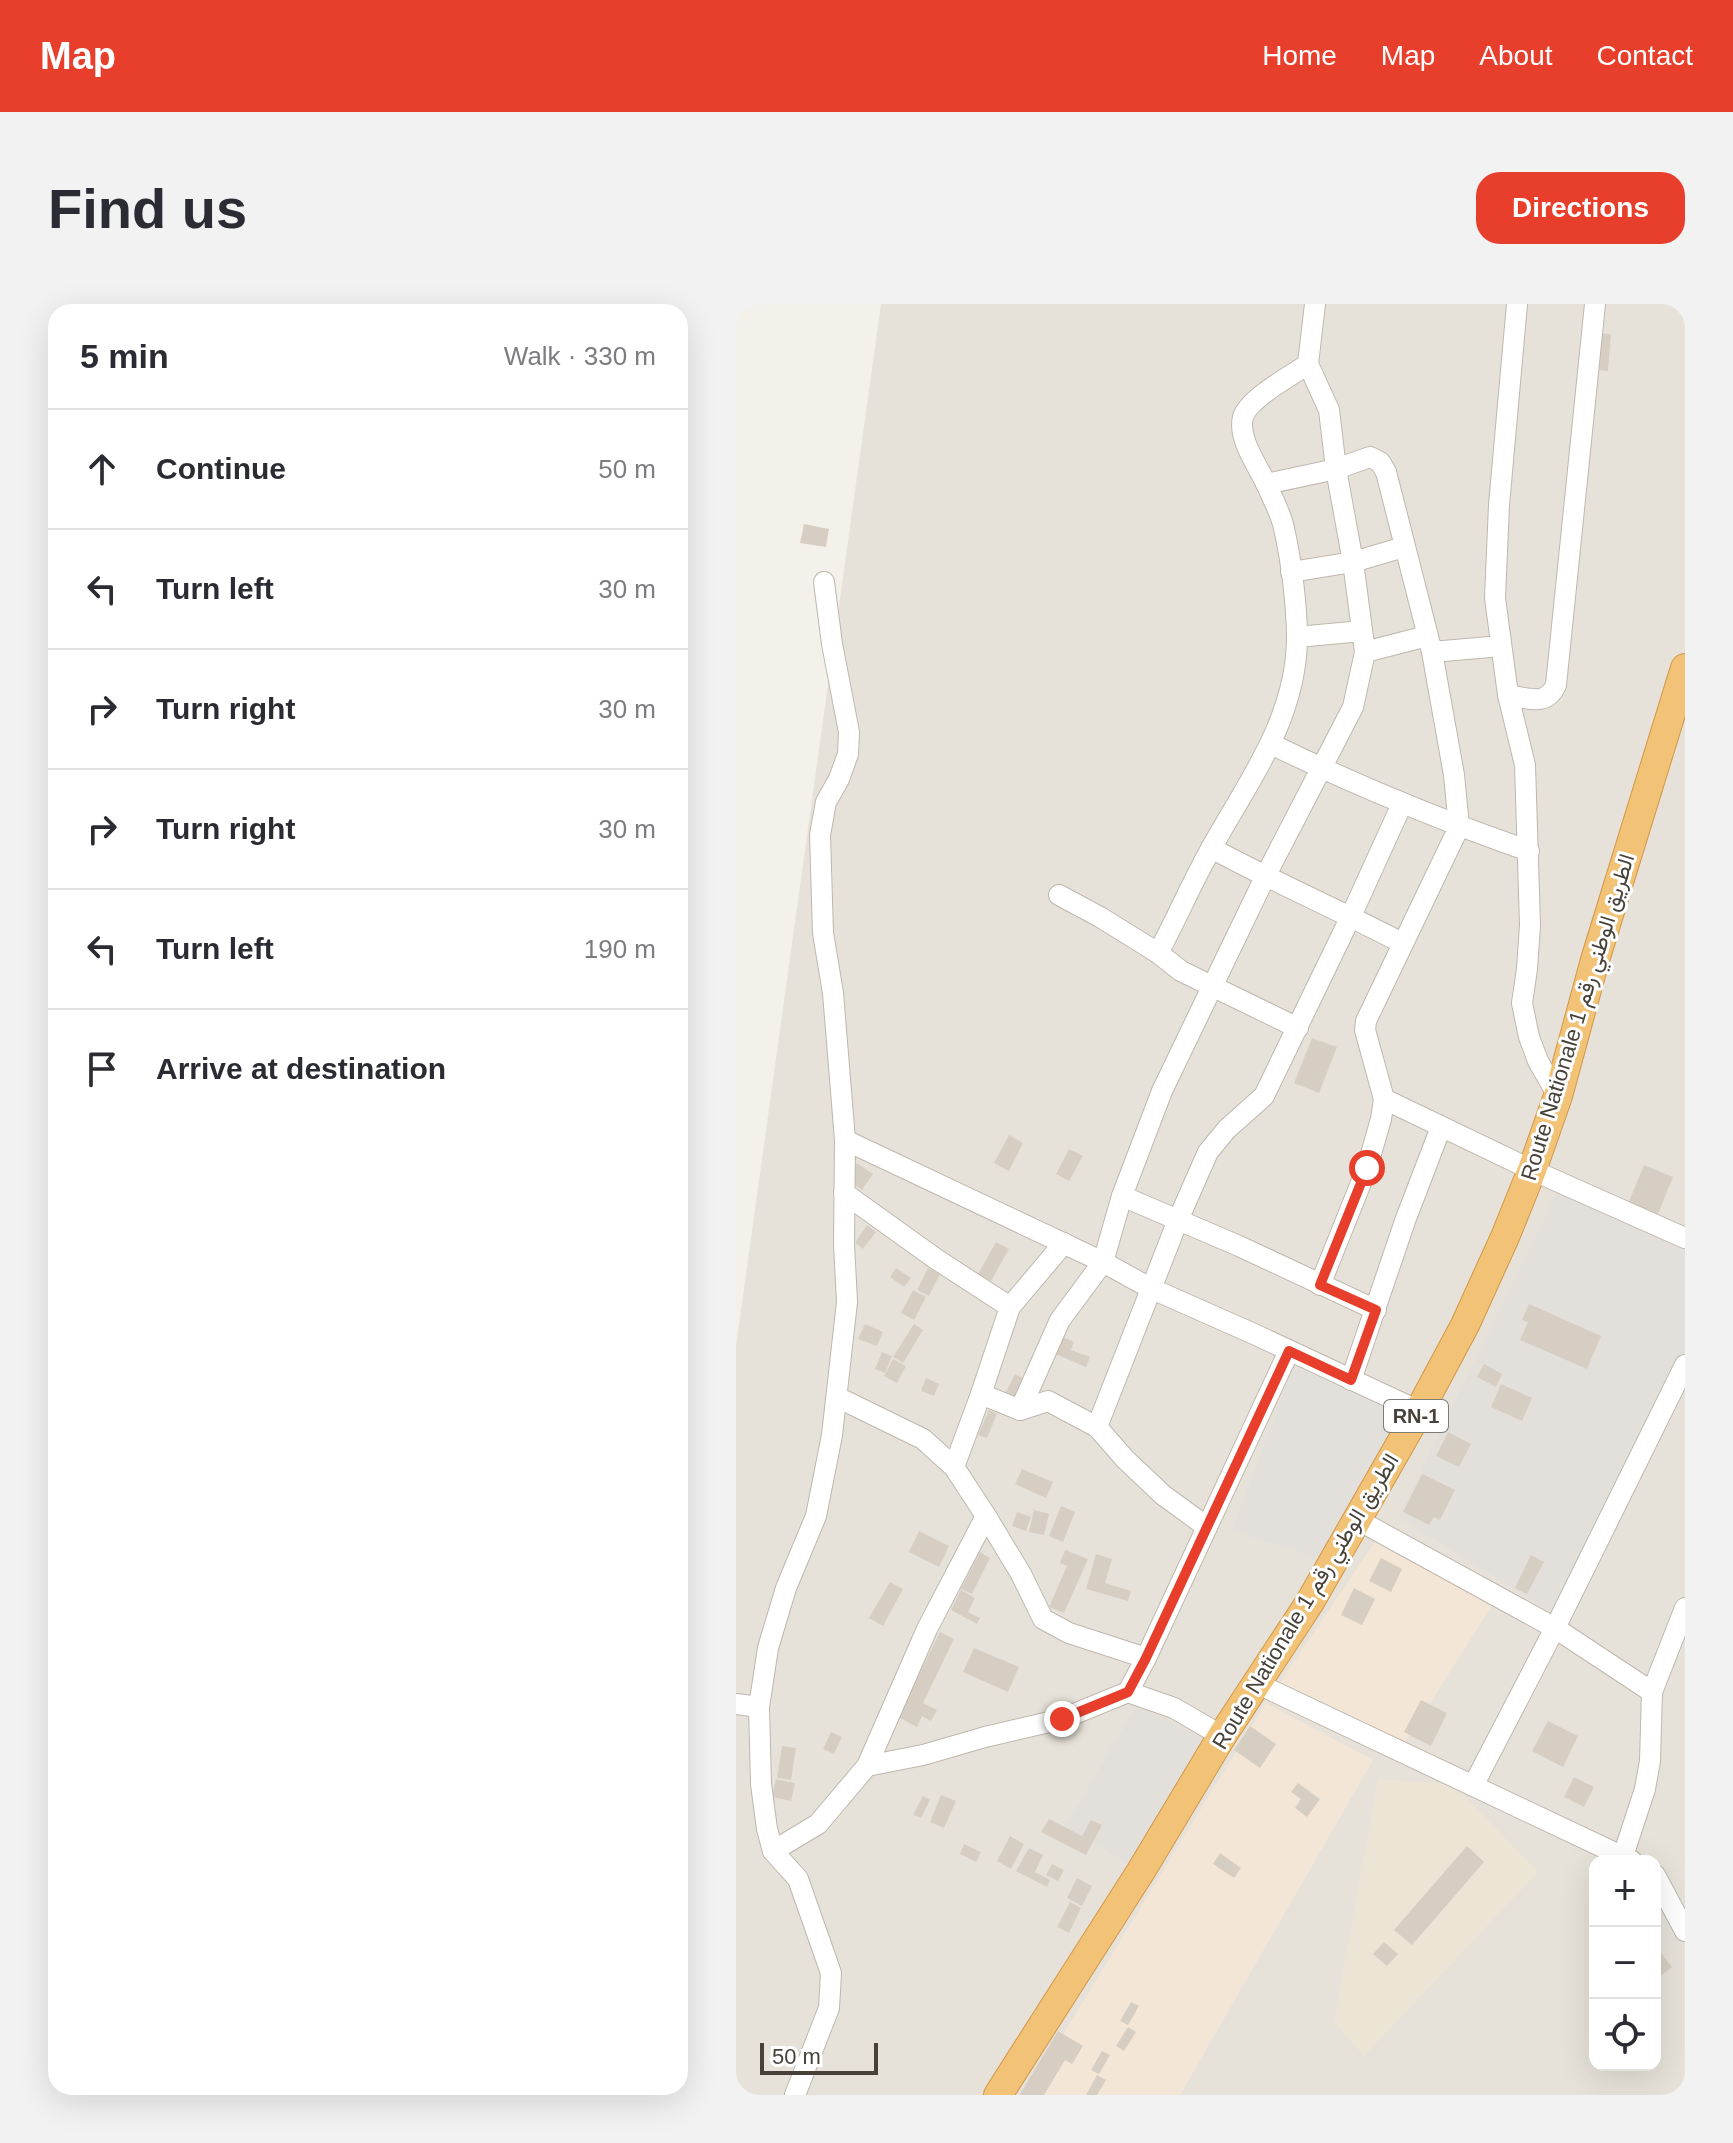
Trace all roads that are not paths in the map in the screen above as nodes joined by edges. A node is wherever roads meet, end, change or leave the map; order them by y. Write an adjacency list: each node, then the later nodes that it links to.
1 (1315, 304): 4 (street)
2 (1517, 304): 14 (street)
3 (1595, 304): 17 (street)
4 (1308, 364): 5 (street); 6 (street)
5 (1336, 469): 6 (street); 7 (street); 8 (street)
6 (1266, 484): 9 (street)
7 (1404, 547): 8 (street); 13 (street)
8 (1353, 562): 9 (street); 11 (street)
9 (1291, 572): 12 (street)
10 (824, 582): 34 (street)
11 (1362, 631): 12 (street); 15 (street)
12 (1297, 637): 18 (street)
13 (1430, 644): 14 (street); 15 (street); 21 (street)
14 (1501, 646): 17 (street)
15 (1365, 652): 19 (street)
16 (1685, 668): 31 (highway, Route Nationale الطريق الوطني رقم 1 / RN-1)
17 (1508, 695): 23 (street)
18 (1271, 744): 19 (street); 22 (street)
19 (1322, 769): 20 (street); 24 (street)
20 (1402, 804): 21 (street); 26 (street)
21 (1459, 827): 23 (street); 27 (street)
22 (1211, 848): 24 (street); 28 (street)
23 (1529, 851): 31 (street)
24 (1265, 877): 26 (street); 29 (street)
25 (1059, 895): 28 (street)
26 (1351, 916): 27 (street); 30 (street)
27 (1402, 943): 32 (street)
28 (1158, 953): 29 (street)
29 (1212, 987): 30 (street); 37 (street)
30 (1298, 1028): 38 (street)
31 (1558, 1096): 35 (highway, Route Nationale الطريق الوطني رقم 1 / RN-1)
32 (1384, 1099): 33 (street); 42 (street)
33 (1441, 1127): 35 (street); 45 (street)
34 (845, 1140): 36 (street); 40 (street)
35 (1532, 1170): 39 (street); 52 (highway, Route Nationale الطريق الوطني رقم 1 / RN-1)
36 (844, 1193): 44 (street); 50 (street)
37 (1122, 1196): 38 (street); 41 (street)
38 (1178, 1220): 42 (street); 43 (street)
39 (1685, 1238)
40 (1064, 1243): 41 (street); 44 (street)
41 (1103, 1262): 43 (street); 51 (street)
42 (1320, 1285): 45 (street)
43 (1150, 1288): 46 (street); 53 (street)
44 (1010, 1307): 49 (street)
45 (1376, 1310): 48 (street)
46 (1289, 1351): 48 (street); 57 (street)
47 (1685, 1365): 59 (street)
48 (1351, 1380): 52 (street)
49 (981, 1394): 51 (street); 54 (street)
50 (837, 1397): 54 (street); 65 (street)
51 (1020, 1410): 53 (street)
52 (1419, 1411): 56 (highway, Route Nationale الطريق الوطني رقم 1 / RN-1)
53 (1097, 1427): 57 (street)
54 (954, 1467): 55 (street)
55 (986, 1516): 60 (street); 67 (street)
56 (1358, 1520): 59 (street); 61 (highway, Route Nationale الطريق الوطني رقم 1 / RN-1)
57 (1207, 1527): 60 (street)
58 (1685, 1608): 63 (street)
59 (1555, 1628): 63 (street); 68 (street)
60 (1146, 1658): 62 (street)
61 (1256, 1683): 66 (highway, Route Nationale الطريق الوطني رقم 1 / RN-1); 68 (street)
62 (1128, 1692): 66 (street); 67 (street)
63 (1652, 1692): 71 (street)
64 (736, 1704): 65 (street)
65 (759, 1707): 69 (street)
66 (1222, 1736): 75 (highway, Route Nationale الطريق الوطني رقم 1 / RN-1)
67 (867, 1766): 69 (street)
68 (1473, 1786): 70 (street)
69 (773, 1851): 74 (street)
70 (1621, 1855)
71 (1628, 1855)
72 (1661, 1886): 73 (street)
73 (1685, 1931)
74 (795, 2095)
75 (998, 2095)

